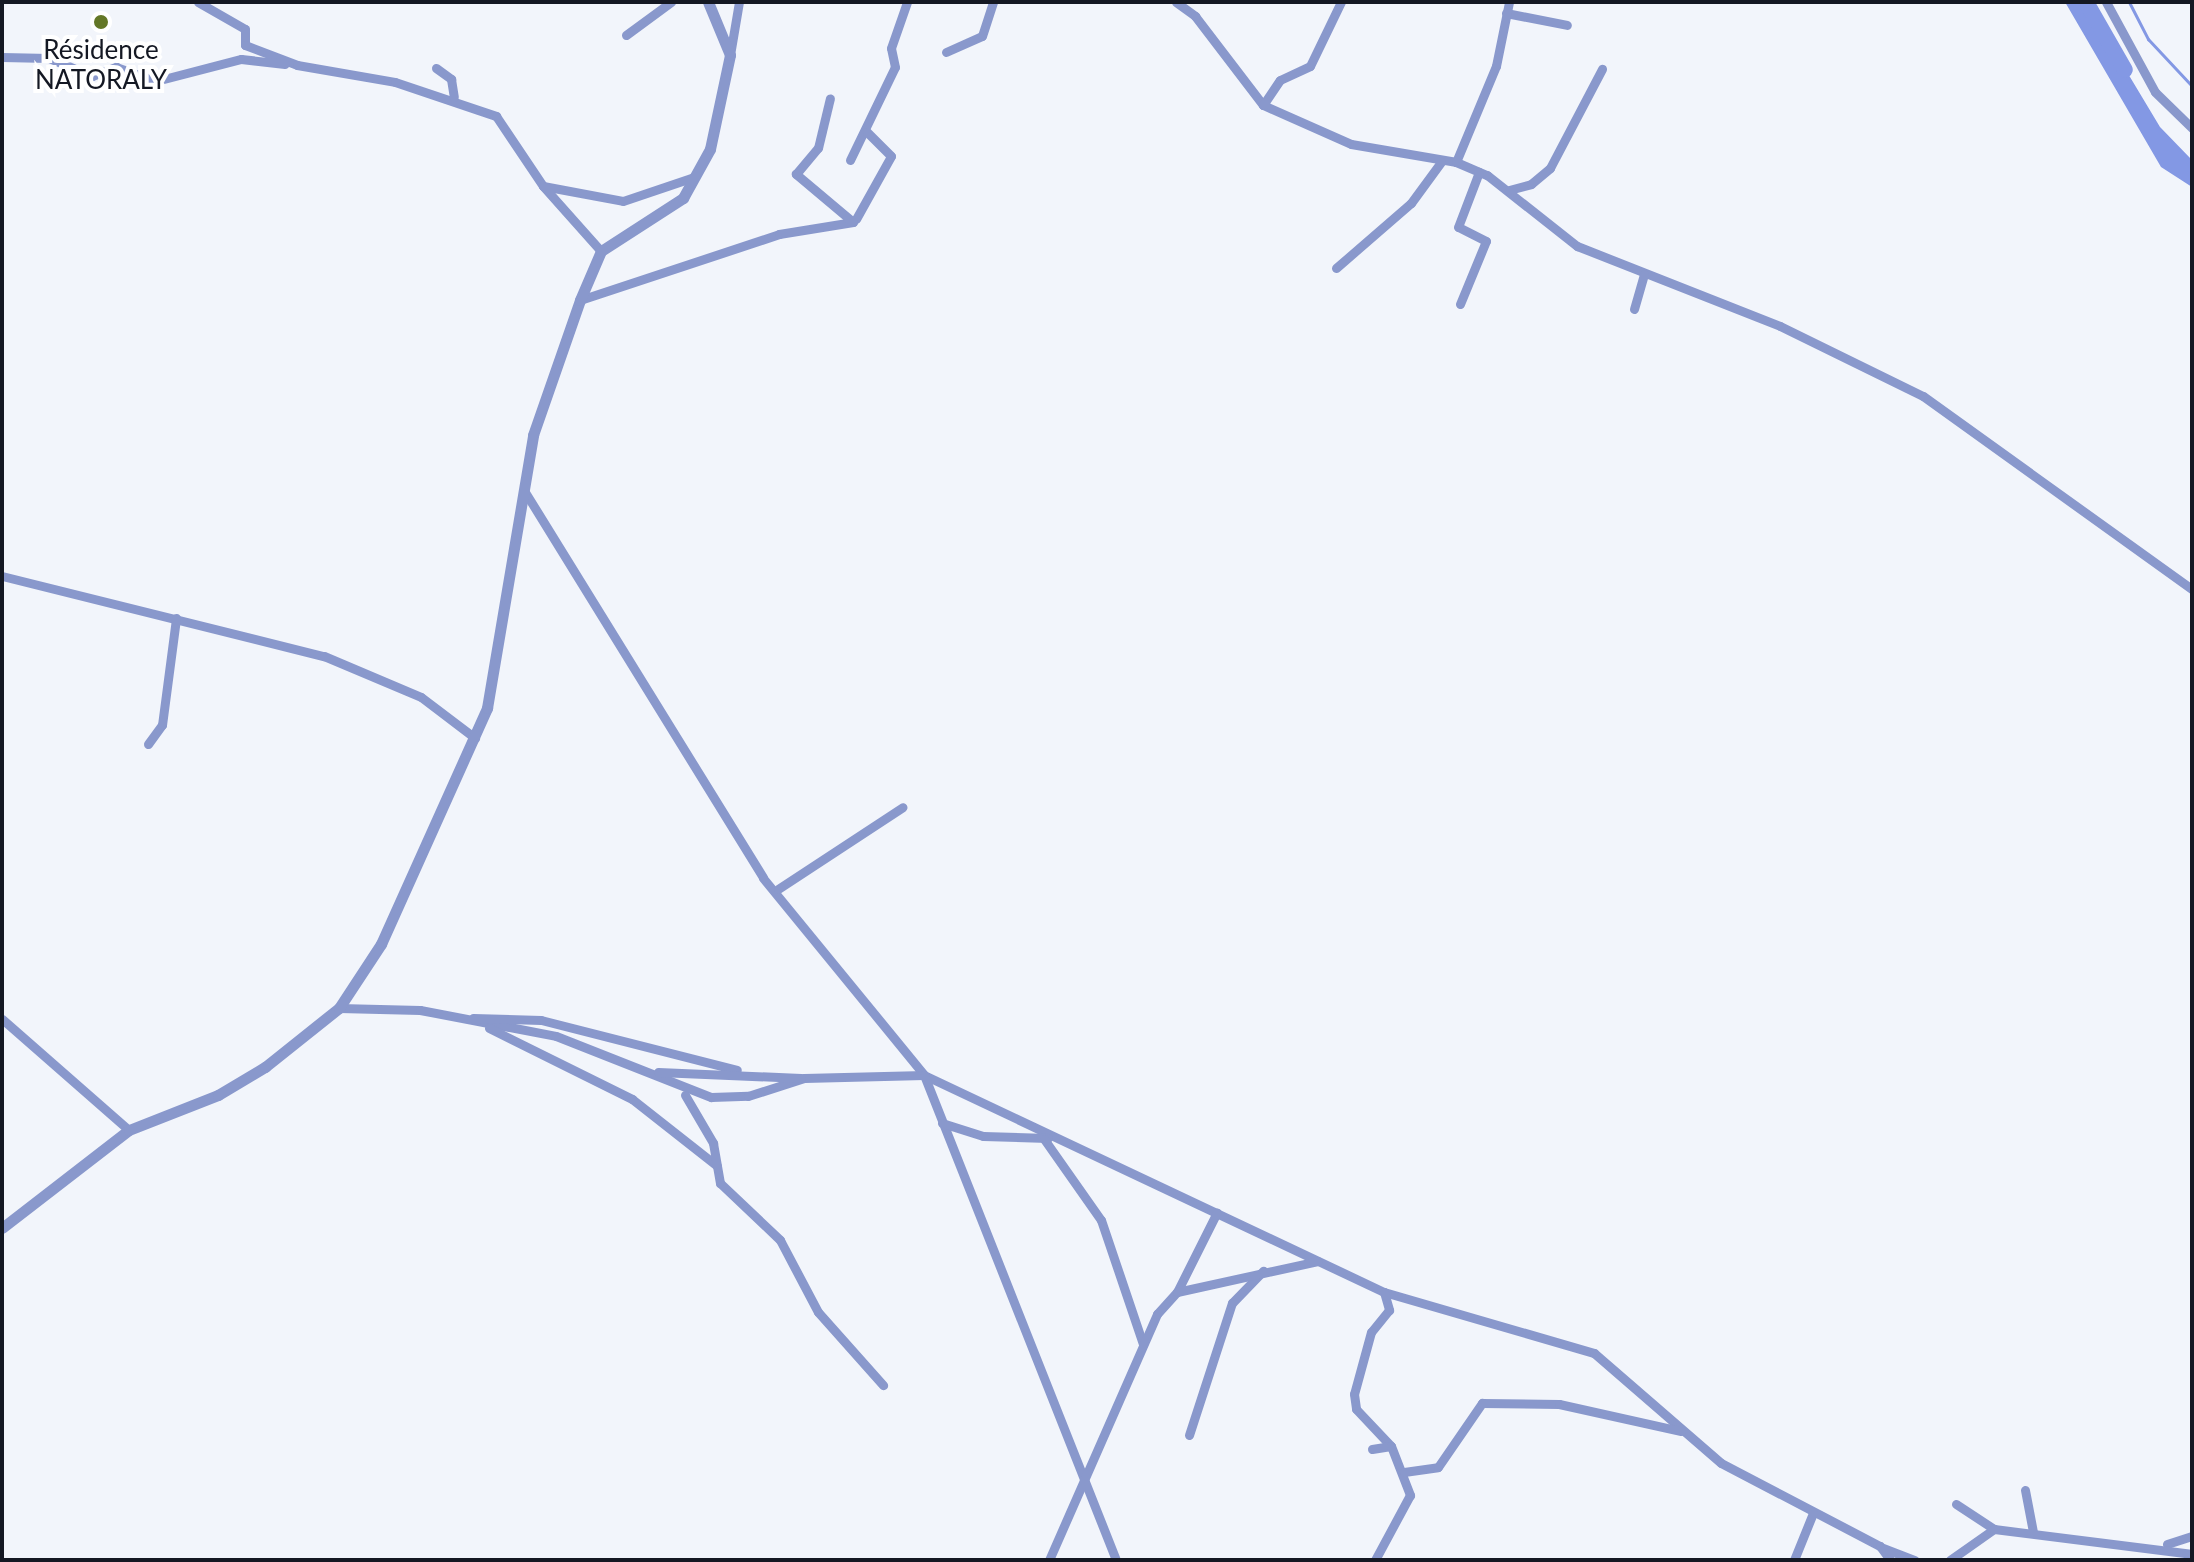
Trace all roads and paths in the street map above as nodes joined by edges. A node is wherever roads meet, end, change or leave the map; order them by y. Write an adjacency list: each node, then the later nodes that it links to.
1 (198, 2): 16 (street)
2 (671, 2): 12 (street)
3 (708, 2): 14 (street)
4 (739, 2): 14 (street)
5 (907, 2): 23 (street)
6 (993, 2): 13 (street)
7 (1176, 2): 21 (street)
8 (1341, 2): 21 (street)
9 (2106, 2): 22 (street)
10 (1508, 7): 11 (street); 26 (street)
11 (1567, 25)
12 (626, 35)
13 (946, 52)
14 (730, 55): 28 (street)
15 (2, 57): 16 (street)
16 (297, 65): 19 (street)
17 (436, 68): 19 (street)
18 (1602, 69): 30 (street)
19 (454, 97): 29 (street)
20 (830, 98): 31 (street)
21 (1263, 105): 25 (street)
22 (2192, 128)
23 (867, 132): 24 (street); 31 (street)
24 (850, 160)
25 (1441, 162): 26 (street); 33 (street)
26 (1456, 162): 27 (street)
27 (1479, 172): 30 (street); 36 (street)
28 (694, 177): 29 (street); 32 (street)
29 (543, 186): 32 (street)
30 (1509, 190): 34 (street)
31 (856, 219): 35 (street)
32 (601, 251): 35 (street)
33 (1336, 268)
34 (1644, 274): 37 (street); 40 (street)
35 (580, 300): 38 (street)
36 (1460, 304)
37 (1634, 309)
38 (525, 492): 42 (street); 45 (street)
39 (2, 576): 41 (street)
40 (2192, 589)
41 (176, 618): 42 (street); 43 (street)
42 (475, 738): 46 (street)
43 (148, 744)
44 (903, 807): 45 (street)
45 (778, 889): 51 (street)
46 (339, 1008): 47 (street); 54 (street)
47 (473, 1018): 49 (street); 50 (street); 57 (street)
48 (2, 1019): 54 (street)
49 (737, 1070): 50 (street); 52 (street)
50 (658, 1072): 52 (street); 57 (street)
51 (924, 1075): 52 (street); 53 (street); 55 (street)
52 (804, 1078)
53 (942, 1123): 56 (street); 71 (street)
54 (129, 1130): 59 (street)
55 (1061, 1136): 56 (street); 58 (street)
56 (1044, 1139): 64 (street)
57 (717, 1166): 65 (street)
58 (1217, 1212): 60 (street); 62 (street)
59 (2, 1228)
60 (1318, 1261): 61 (street); 63 (street)
61 (1263, 1271): 62 (street); 67 (street)
62 (1177, 1292): 64 (street)
63 (1384, 1292): 66 (street); 68 (street)
64 (1143, 1344): 71 (street)
65 (883, 1385)
66 (1681, 1431): 70 (street); 74 (street)
67 (1189, 1435)
68 (1391, 1446): 69 (street); 70 (street)
69 (1372, 1449)
70 (1404, 1472): 83 (street)
71 (1081, 1482): 81 (street); 82 (street)
72 (2025, 1490): 76 (street)
73 (1956, 1504): 75 (street)
74 (1813, 1513): 79 (street); 84 (street)
75 (1994, 1529): 76 (street); 87 (street)
76 (2033, 1532): 78 (street)
77 (2192, 1536): 78 (street)
78 (2164, 1545): 80 (street)
79 (1880, 1546): 85 (street); 86 (street)
80 (2192, 1554)
81 (1049, 1560)
82 (1116, 1560)
83 (1375, 1560)
84 (1794, 1560)
85 (1889, 1560)
86 (1915, 1560)
87 (1950, 1560)

